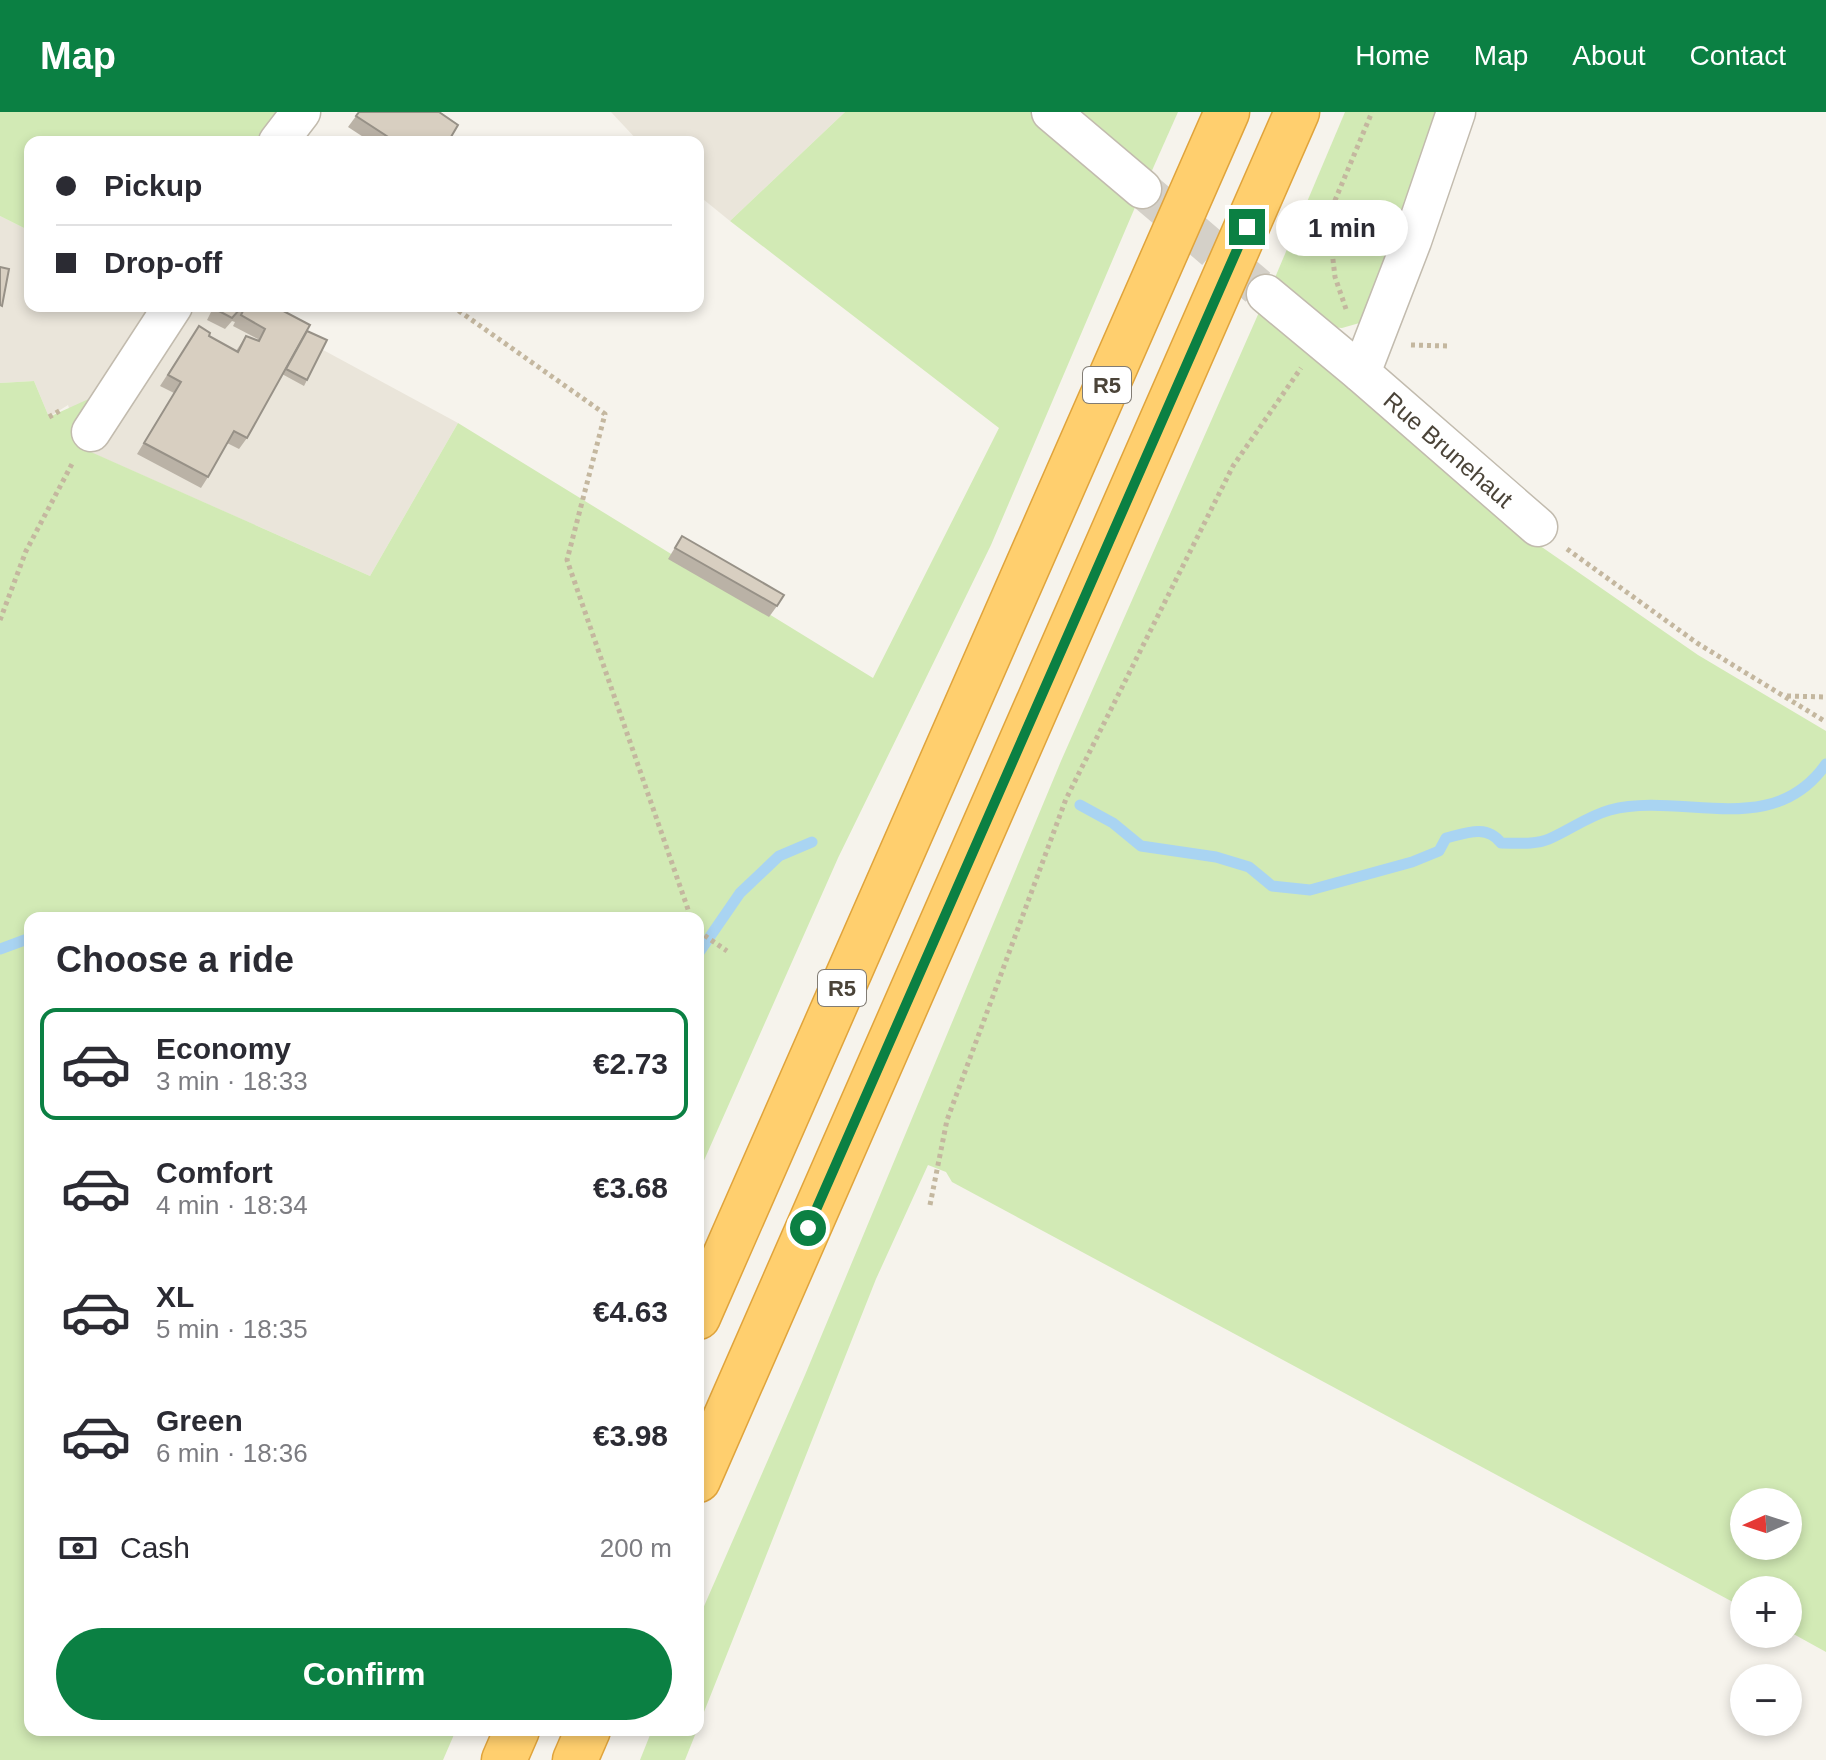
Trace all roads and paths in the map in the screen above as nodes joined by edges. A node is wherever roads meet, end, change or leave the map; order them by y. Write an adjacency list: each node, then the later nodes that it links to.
1 (301, 112): 7 (street)
2 (1051, 112): 8 (street)
3 (1227, 112): 25 (highway, R5)
4 (1297, 112): 26 (highway, R5)
5 (1372, 112): 12 (path)
6 (1456, 112): 14 (street)
7 (283, 136)
8 (1142, 189)
9 (1266, 294): 13 (street, Rue Brunehaut)
10 (169, 312): 15 (street)
11 (460, 312): 21 (path)
12 (1347, 312)
13 (1321, 342): 14 (street, Rue Brunehaut); 24 (path)
14 (1361, 373): 16 (street, Rue Brunehaut)
15 (91, 432): 17 (path)
16 (1538, 527): 18 (path)
17 (0, 620)
18 (1786, 696): 19 (path); 20 (path)
19 (1826, 697)
20 (1826, 722)
21 (689, 912)
22 (704, 935): 23 (path)
23 (727, 951)
24 (930, 1205)
25 (704, 1303)
26 (704, 1466)
27 (514, 1736): 29 (highway)
28 (585, 1736): 30 (highway)
29 (504, 1760)
30 (575, 1760)

